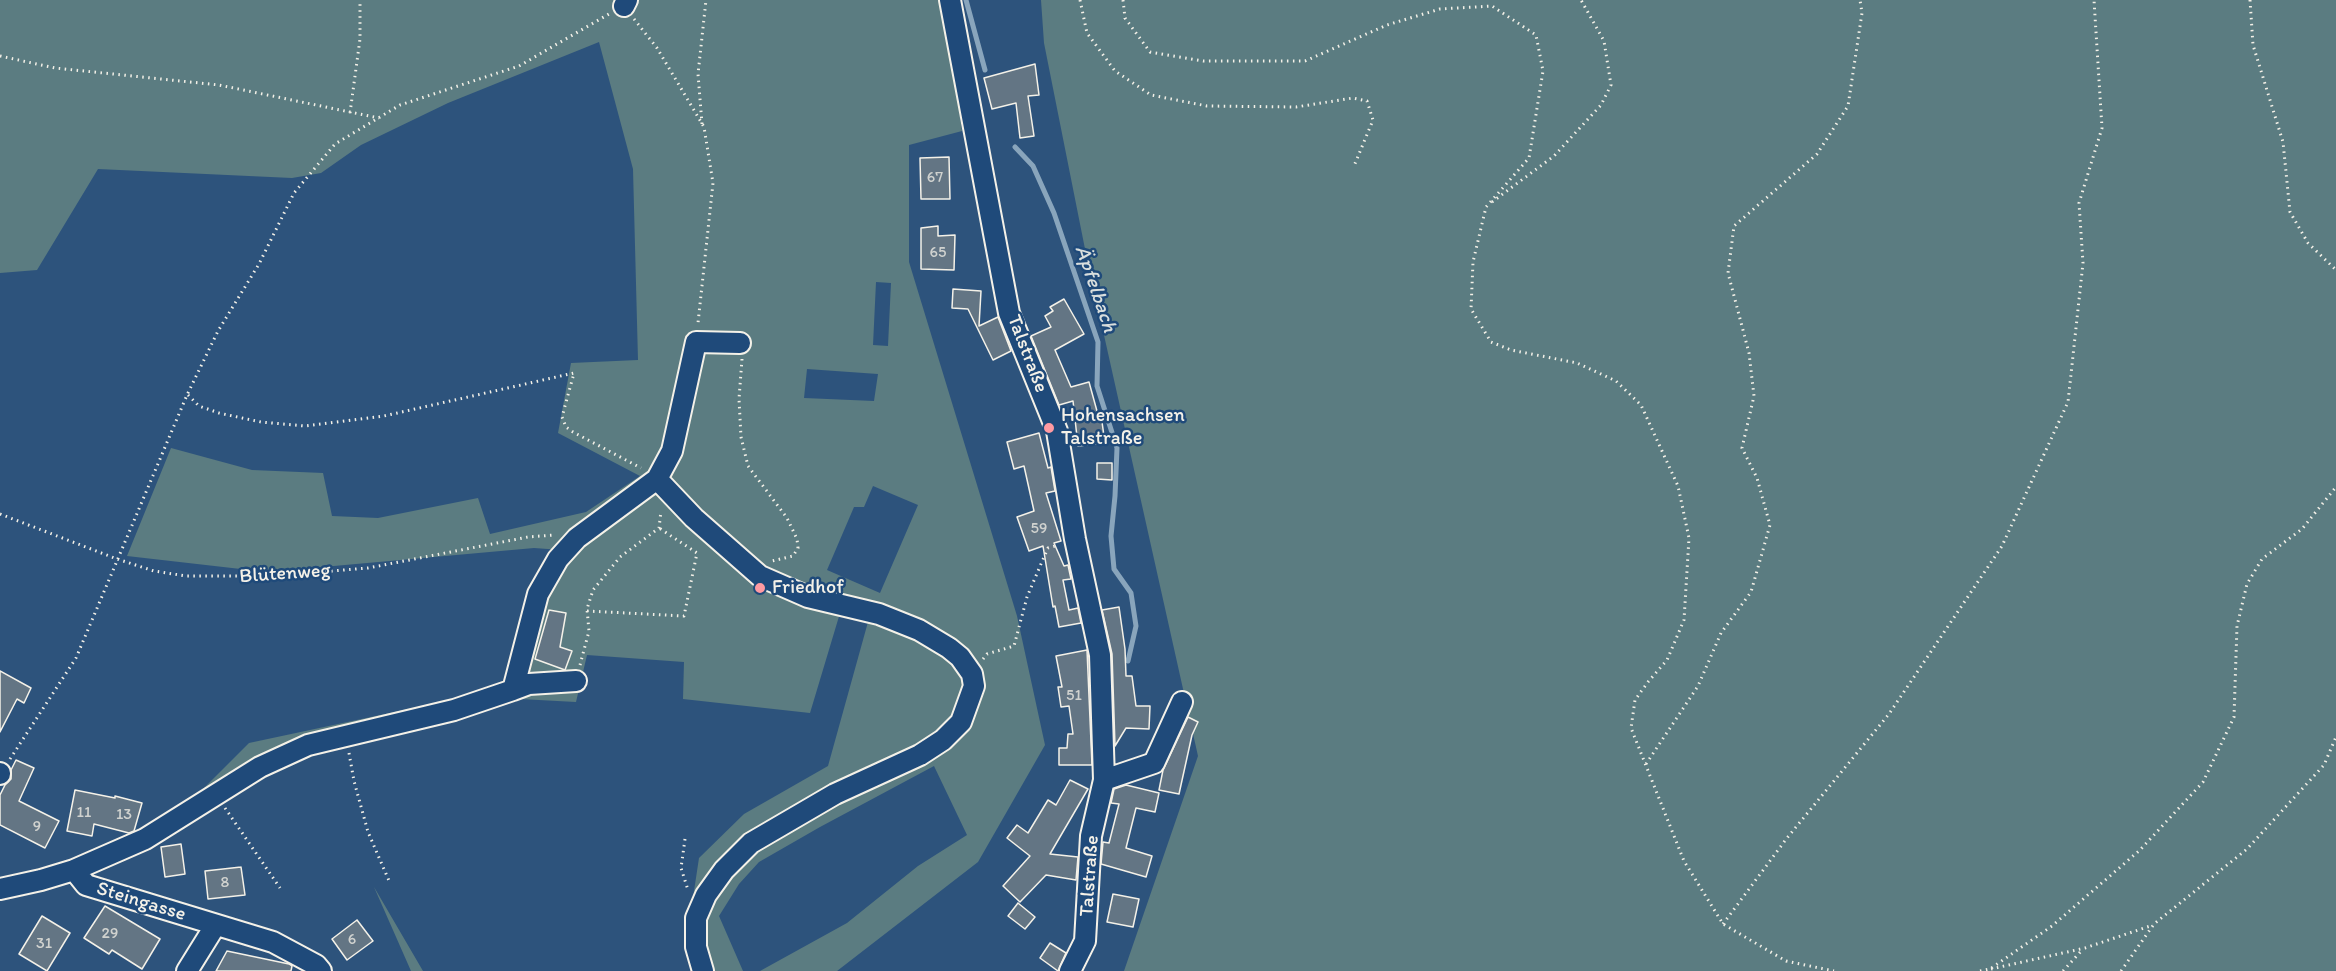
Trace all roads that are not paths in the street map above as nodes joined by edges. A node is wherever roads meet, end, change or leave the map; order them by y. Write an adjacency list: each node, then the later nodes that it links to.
1 (950, 0): 7 (street, Talstraße)
2 (740, 343): 3 (street)
3 (662, 483): 5 (street); 13 (street)
4 (576, 681): 5 (street)
5 (513, 690): 8 (street)
6 (1182, 702): 7 (street)
7 (1104, 780): 14 (street, Talstraße)
8 (74, 870): 9 (street); 10 (street, Steingasse)
9 (0, 889)
10 (215, 926): 11 (street, Steingasse); 12 (street, Steingasse)
11 (187, 971)
12 (321, 971)
13 (703, 971)
14 (1070, 971)

